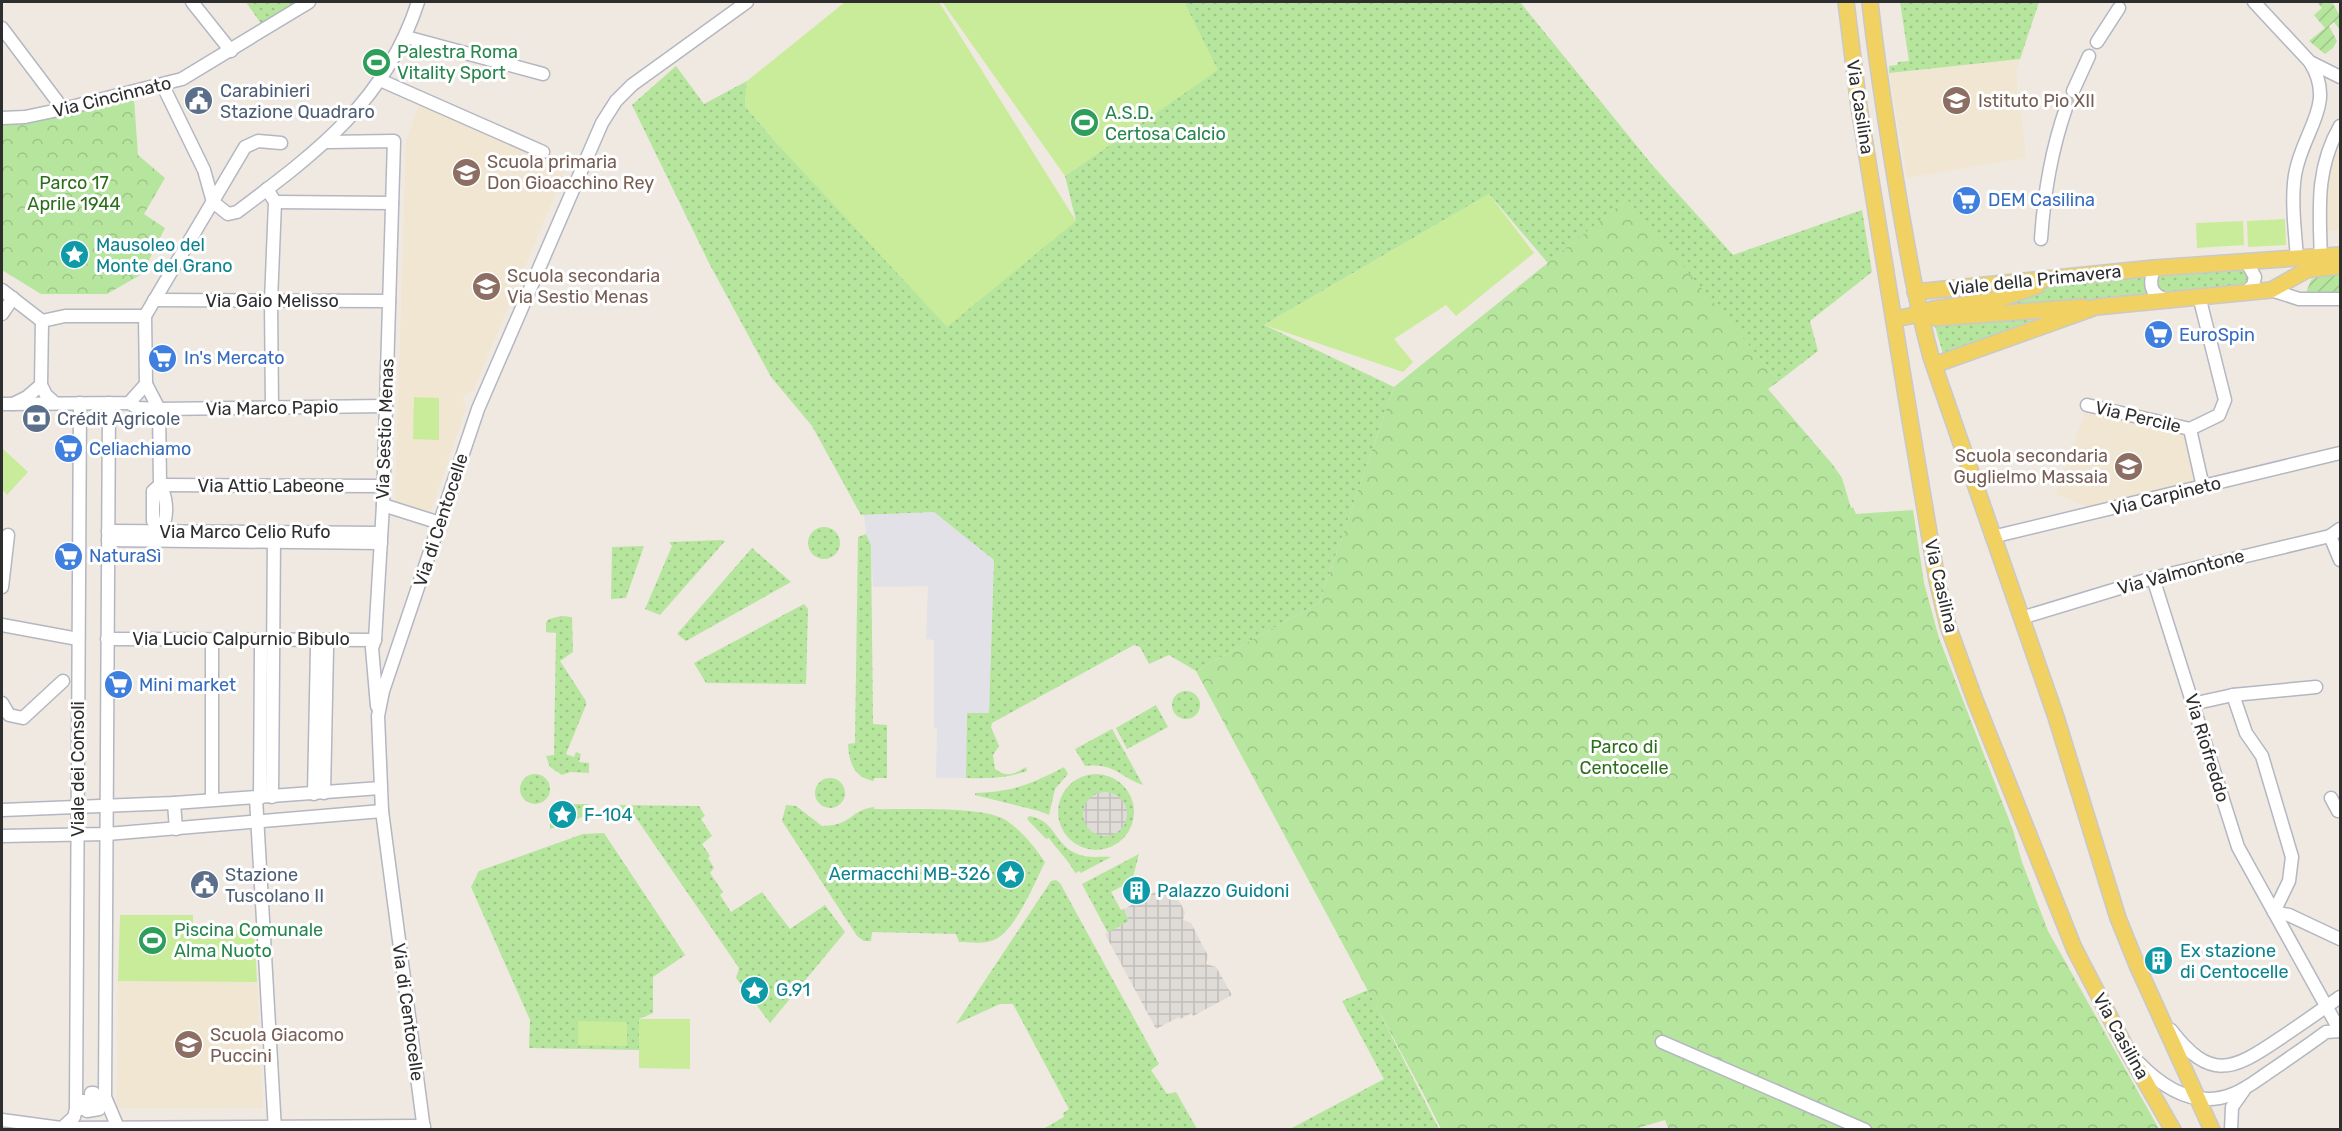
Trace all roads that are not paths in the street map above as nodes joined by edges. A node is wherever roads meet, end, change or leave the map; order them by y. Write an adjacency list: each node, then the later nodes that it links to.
1 (192, 2): 12 (street)
2 (309, 2): 12 (street, Via Cincinnato)
3 (418, 2): 10 (street)
4 (747, 2): 74 (street, Via di Centocelle)
5 (1846, 2): 54 (main road, Via Casilina)
6 (1870, 2): 42 (main road, Via Casilina)
7 (2254, 2): 14 (street)
8 (2119, 8): 11 (street)
9 (2, 28): 21 (street)
10 (406, 37): 15 (street); 17 (street)
11 (2097, 42)
12 (231, 51): 18 (street, Via Cincinnato)
13 (2089, 56): 19 (street)
14 (2310, 62): 16 (street); 33 (street)
15 (543, 74)
16 (2340, 77)
17 (380, 80): 24 (street); 26 (street)
18 (163, 86): 21 (street, Via Cincinnato); 28 (street)
19 (2073, 91)
20 (2066, 108): 31 (street)
21 (63, 109): 22 (street, Via Cincinnato)
22 (2, 118)
23 (2340, 126): 35 (street)
24 (327, 142): 27 (street); 30 (street, Via Sestio Menas)
25 (281, 143): 28 (street)
26 (543, 152)
27 (267, 189): 28 (street); 29 (street)
28 (213, 202): 46 (street)
29 (275, 202): 30 (street); 49 (street)
30 (392, 202): 47 (street, Via Sestio Menas)
31 (2041, 239)
32 (2340, 255): 35 (main road, Viale della Primavera)
33 (2297, 258): 34 (main road, Viale della Primavera); 35 (main road, Viale della Primavera)
34 (2246, 261): 37 (main road, Viale della Primavera); 41 (street)
35 (2321, 262): 36 (main road, Viale della Primavera); 40 (main road, Viale della Primavera)
36 (2340, 266)
37 (2154, 268): 38 (main road, Viale della Primavera); 48 (street)
38 (2062, 278): 42 (main road, Viale della Primavera); 52 (main road)
39 (2, 290): 44 (street)
40 (2271, 290): 41 (main road, Viale della Primavera); 45 (street)
41 (2247, 291): 43 (main road, Viale della Primavera)
42 (1915, 292): 52 (main road, Via Casilina)
43 (2199, 296): 48 (main road, Viale della Primavera); 68 (street)
44 (13, 298): 51 (street); 55 (street)
45 (2340, 299)
46 (154, 300): 49 (street, Via Gaio Melisso); 53 (street)
47 (389, 300): 49 (street, Via Gaio Melisso); 65 (street, Via Sestio Menas)
48 (2167, 300): 50 (main road, Viale della Primavera)
49 (271, 301): 66 (street)
50 (2096, 307): 52 (main road); 56 (main road, Viale della Primavera)
51 (2, 314)
52 (1920, 314): 54 (main road); 56 (main road, Via Casilina)
53 (145, 315): 55 (street); 57 (street)
54 (1895, 319): 122 (main road, Via Casilina)
55 (42, 321): 58 (street)
56 (1934, 365): 80 (main road, Via Casilina)
57 (146, 384): 62 (street); 67 (street)
58 (41, 385): 59 (street); 63 (street)
59 (55, 403): 60 (street, Via Marco Papio); 63 (street, Via Marco Papio)
60 (80, 403): 61 (street, Via Marco Papio); 87 (street, Viale dei Consoli)
61 (109, 403): 62 (street, Via Marco Papio); 77 (street, Viale dei Consoli)
62 (129, 403): 67 (street, Via Marco Papio)
63 (7, 404)
64 (2086, 405): 68 (street, Via Percile)
65 (385, 406): 66 (street, Via Marco Papio); 71 (street, Via Sestio Menas)
66 (272, 408): 67 (street, Via Marco Papio)
67 (159, 409): 70 (street)
68 (2190, 429): 72 (street)
69 (2340, 453): 72 (street, Via Carpineto)
70 (160, 485): 71 (street, Via Attio Labeone); 78 (street)
71 (383, 486): 73 (street, Via Sestio Menas)
72 (2203, 487): 80 (street, Via Carpineto)
73 (383, 505): 74 (street); 81 (street, Via Sestio Menas)
74 (440, 523): 98 (street, Via di Centocelle)
75 (2335, 533): 82 (street); 83 (street, Via Valmontone)
76 (8, 536): 84 (street)
77 (108, 536): 78 (street, Via Marco Celio Rufo); 88 (street, Viale dei Consoli)
78 (160, 536): 79 (street, Via Marco Celio Rufo)
79 (274, 537): 81 (street, Via Marco Celio Rufo); 91 (street)
80 (1992, 537): 85 (main road, Via Casilina)
81 (381, 538): 90 (street, Via Sestio Menas)
82 (2340, 560)
83 (2153, 578): 85 (street, Via Valmontone); 115 (street, Via Riofreddo)
84 (2, 587)
85 (2021, 618): 118 (main road, Via Casilina)
86 (2, 625): 87 (street)
87 (78, 639): 106 (street, Viale dei Consoli)
88 (107, 643): 89 (street, Via Lucio Calpurnio Bibulo); 105 (street, Viale dei Consoli)
89 (212, 644): 91 (street, Via Lucio Calpurnio Bibulo); 103 (street)
90 (374, 644): 91 (street, Via Lucio Calpurnio Bibulo); 92 (street, Via Lucio Calpurnio Bibulo); 98 (street, Via Sestio Menas)
91 (269, 645): 92 (street, Via Lucio Calpurnio Bibulo); 101 (street)
92 (322, 648): 100 (street)
93 (63, 681): 97 (street)
94 (2316, 687): 95 (street)
95 (2233, 695): 96 (street); 115 (street)
96 (2201, 702)
97 (2, 703)
98 (378, 716): 99 (street, Via di Centocelle)
99 (380, 788): 100 (street); 108 (street, Via di Centocelle)
100 (319, 793): 101 (street)
101 (263, 798): 103 (street); 110 (street)
102 (2331, 798): 109 (street)
103 (212, 800): 104 (street)
104 (174, 803): 105 (street); 111 (street)
105 (106, 807): 106 (street); 112 (street, Viale dei Consoli)
106 (79, 808): 107 (street); 114 (street, Viale dei Consoli)
107 (2, 810)
108 (382, 811): 110 (street); 128 (street, Via di Centocelle)
109 (2340, 811)
110 (257, 823): 111 (street); 130 (street)
111 (176, 829): 112 (street)
112 (107, 834): 114 (street); 126 (street, Viale dei Consoli)
113 (2, 836): 114 (street)
114 (79, 836): 129 (street, Viale dei Consoli)
115 (2274, 912): 116 (street); 119 (street, Via Riofreddo)
116 (2340, 939)
117 (2340, 998): 119 (street)
118 (2153, 1001): 119 (street); 124 (main road, Via Casilina)
119 (2326, 1007): 120 (street, Via Riofreddo)
120 (2340, 1031): 123 (street)
121 (1662, 1042): 131 (street)
122 (2127, 1050): 124 (street); 132 (main road, Via Casilina)
123 (2250, 1085): 124 (street); 134 (street)
124 (2198, 1099): 133 (main road, Via Casilina)
125 (2, 1120): 129 (street)
126 (118, 1128): 129 (street); 130 (street)
127 (352, 1128): 128 (street); 130 (street)
128 (424, 1128)
129 (61, 1129)
130 (275, 1129)
131 (1865, 1130)
132 (2173, 1130)
133 (2212, 1130)
134 (2231, 1130)

